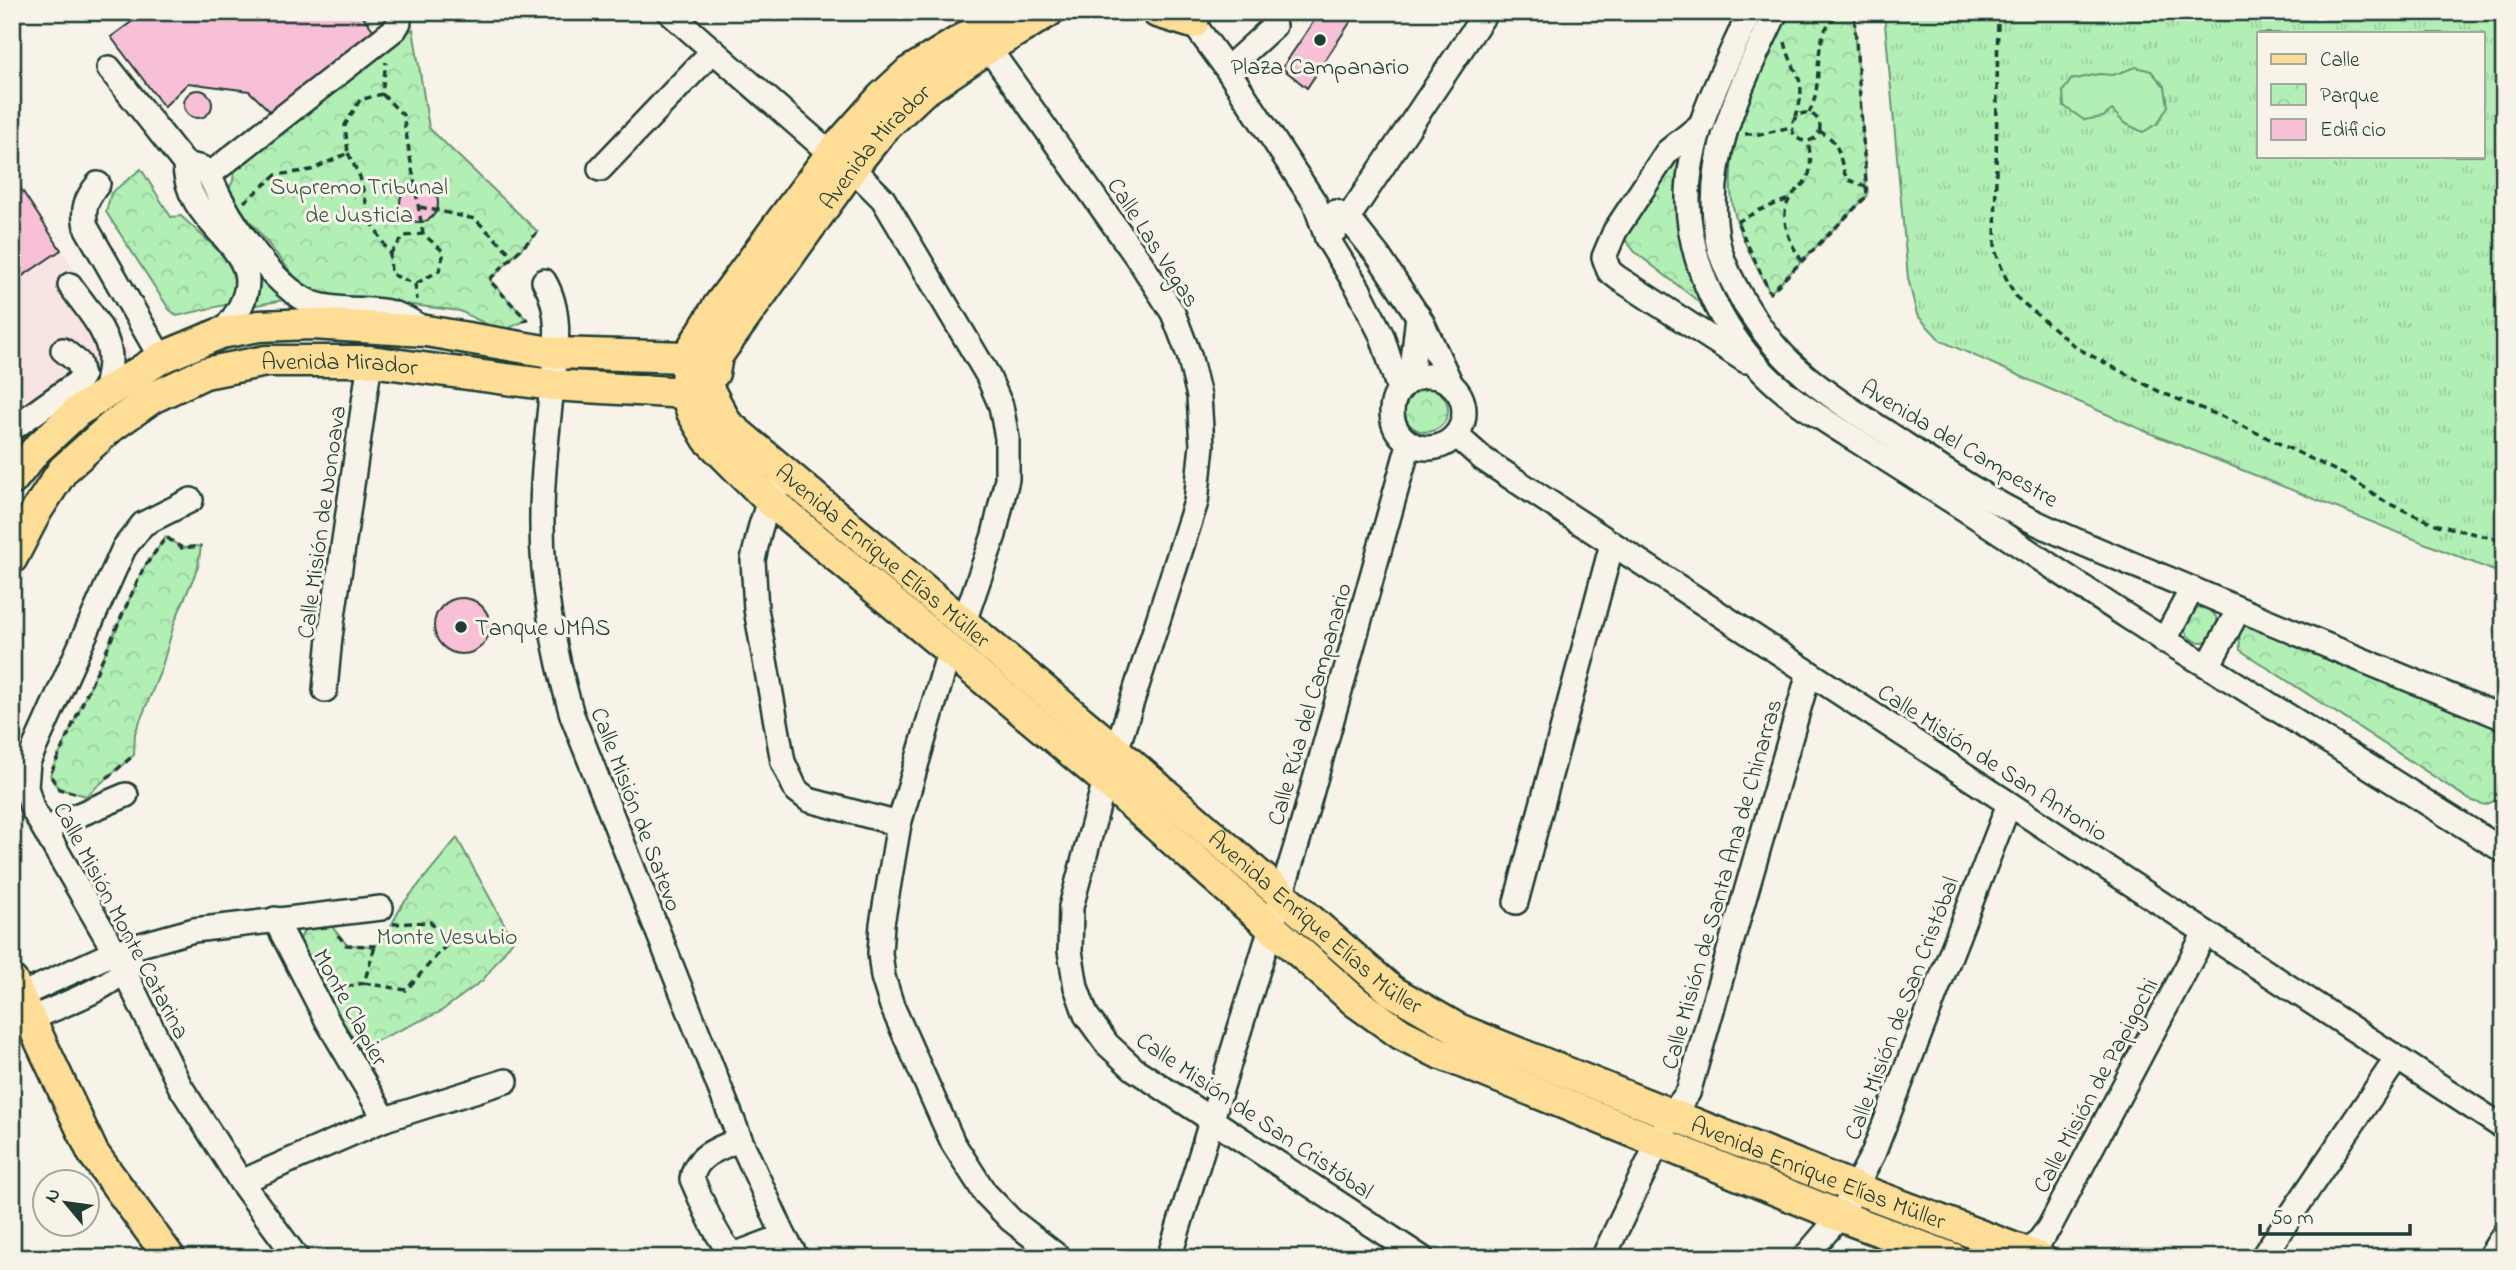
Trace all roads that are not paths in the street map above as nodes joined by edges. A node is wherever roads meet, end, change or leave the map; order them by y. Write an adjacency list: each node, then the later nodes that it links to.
1 (399, 12): 20 (street)
2 (669, 12): 12 (street)
3 (1007, 12): 11 (main road, Avenida Mirador)
4 (1048, 12): 11 (main road, Avenida Mirador)
5 (1157, 12): 9 (main road)
6 (1486, 12): 22 (street)
7 (1750, 12): 15 (street, Avenida del Campestre)
8 (1776, 12): 15 (street, Avenida del Campestre)
9 (1191, 16): 14 (street)
10 (1274, 26): 14 (street)
11 (982, 40): 17 (main road, Avenida Mirador); 62 (street, Calle Las Vegas)
12 (713, 51): 17 (street); 18 (street)
13 (109, 68): 20 (street)
14 (1227, 69): 21 (street)
15 (1729, 85): 16 (street, Avenida del Campestre); 37 (street, Avenida del Campestre)
16 (1703, 123): 36 (street, Avenida del Campestre); 36 (street, Avenida del Campestre)
17 (841, 161): 32 (main road, Avenida Mirador); 33 (main road, Avenida Mirador); 55 (street)
18 (600, 169)
19 (98, 184): 34 (street)
20 (208, 190): 27 (street); 29 (street)
21 (1315, 204): 22 (street); 23 (street)
22 (1348, 218): 23 (street); 26 (street)
23 (1327, 238): 28 (street)
24 (544, 281): 31 (street, Calle Misión de Satevo)
25 (70, 285): 41 (street)
26 (1413, 308): 28 (street); 38 (street); 40 (street)
27 (422, 319): 29 (main road, Avenida Mirador); 31 (main road, Avenida Mirador)
28 (1374, 319): 40 (street)
29 (221, 333): 34 (main road, Avenida Mirador)
30 (63, 350): 44 (street)
31 (556, 352): 33 (main road, Avenida Mirador); 39 (street, Calle Misión de Satevo)
32 (717, 356): 33 (main road, Avenida Mirador); 42 (main road, Avenida Mirador)
33 (687, 357): 42 (main road)
34 (161, 358): 41 (main road, Avenida Mirador)
35 (370, 361): 39 (main road, Avenida Mirador); 52 (main road, Avenida Mirador); 60 (street, Calle Misión de Nonoava)
36 (1763, 373): 43 (street, Avenida del Campestre)
37 (1810, 378): 43 (street); 53 (street, Avenida del Campestre)
38 (1451, 384): 40 (street); 45 (street)
39 (552, 385): 42 (main road, Avenida Mirador); 83 (street, Calle Misión de Satevo)
40 (1403, 386): 46 (street)
41 (105, 394): 48 (main road, Avenida Mirador)
42 (698, 394): 47 (main road, Avenida Enrique Elías Müller); 50 (main road, Avenida Enrique Elías Müller)
43 (1796, 402): 56 (street, Avenida del Campestre)
44 (12, 429)
45 (1456, 435): 46 (street); 51 (street, Calle Misión de San Antonio)
46 (1409, 444): 69 (street, Calle Rúa del Campanario)
47 (786, 475): 50 (street); 55 (main road, Avenida Enrique Elías Müller)
48 (12, 480)
49 (191, 500): 67 (street, Calle Misión Monte Catarina)
50 (769, 500): 57 (main road, Avenida Enrique Elías Müller); 66 (street)
51 (1612, 544): 59 (street, Calle Misión de San Antonio); 70 (street)
52 (12, 558)
53 (2192, 589): 54 (street, Avenida del Campestre); 56 (street)
54 (2238, 611): 58 (street); 61 (street, Avenida del Campestre)
55 (964, 622): 62 (main road, Avenida Enrique Elías Müller)
56 (2164, 641): 58 (street, Avenida del Campestre)
57 (949, 652): 63 (main road, Avenida Enrique Elías Müller); 66 (street)
58 (2208, 666): 68 (street, Avenida del Campestre)
59 (1809, 673): 65 (street, Calle Misión de San Antonio); 79 (street, Calle Misión de Santa Ana de Chinarras)
60 (325, 690)
61 (2504, 718)
62 (1116, 751): 63 (street, Calle Misión de San Cristóbal); 69 (main road, Avenida Enrique Elías Müller)
63 (1105, 780): 73 (main road, Avenida Enrique Elías Müller); 81 (street, Calle Misión de San Cristóbal)
64 (126, 795): 67 (street)
65 (2009, 804): 74 (street, Calle Misión de San Antonio); 86 (street, Calle Misión de San Cristóbal)
66 (899, 824): 94 (street)
67 (45, 829): 75 (street, Calle Misión Monte Catarina)
68 (2501, 842)
69 (1280, 893): 73 (street, Calle Rúa del Campanario); 79 (main road, Avenida Enrique Elías Müller)
70 (1516, 902)
71 (390, 916): 72 (street)
72 (275, 919): 75 (street); 80 (street, Monte Clapier)
73 (1271, 927): 81 (street, Calle Rúa del Campanario); 84 (main road, Avenida Enrique Elías Müller)
74 (2205, 933): 77 (street, Calle Misión de San Antonio); 90 (street, Calle Misión de Papigochi)
75 (120, 962): 76 (street); 85 (street, Calle Misión Monte Catarina)
76 (20, 999): 91 (main road)
77 (2397, 1058): 82 (street, Calle Misión de San Antonio); 100 (street)
78 (506, 1081): 80 (street)
79 (1672, 1113): 84 (street, Calle Misión de Santa Ana de Chinarras); 86 (main road, Avenida Enrique Elías Müller)
80 (385, 1118): 85 (street)
81 (1212, 1121): 95 (street, Calle Rúa del Campanario); 96 (street, Calle Misión de San Cristóbal)
82 (2504, 1128)
83 (740, 1139): 89 (street, Calle Misión de Satevo); 89 (street)
84 (1660, 1142): 87 (main road, Avenida Enrique Elías Müller); 97 (street, Calle Misión de Santa Ana de Chinarras)
85 (241, 1182): 92 (street, Calle Misión Monte Catarina)
86 (1855, 1188): 87 (street, Calle Misión de San Cristóbal); 90 (main road, Avenida Enrique Elías Müller)
87 (1840, 1216): 98 (street, Calle Misión de San Cristóbal); 99 (main road, Avenida Enrique Elías Müller)
88 (2504, 1234): 101 (street)
89 (784, 1236): 93 (street, Calle Misión de Satevo)
90 (2031, 1256)
91 (170, 1258)
92 (297, 1258)
93 (797, 1258)
94 (1060, 1258)
95 (1169, 1258)
96 (1422, 1258)
97 (1603, 1258)
98 (1804, 1258)
99 (1952, 1258)
100 (2262, 1258)
101 (2488, 1258)

